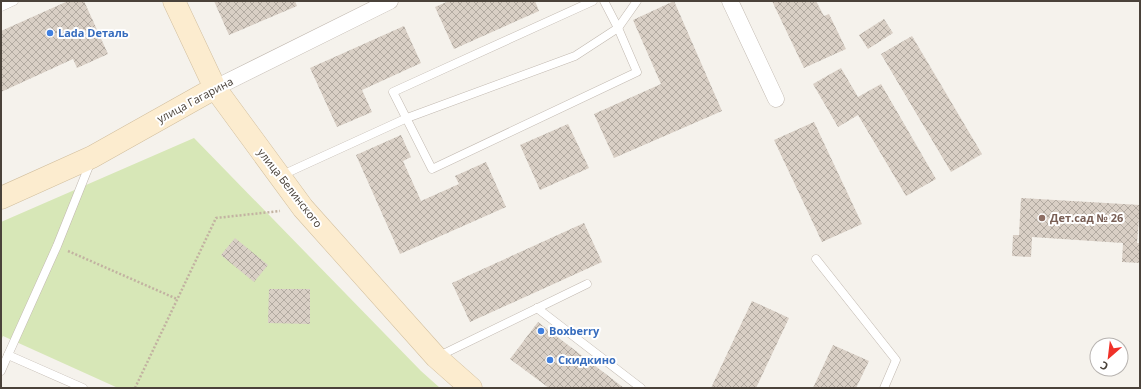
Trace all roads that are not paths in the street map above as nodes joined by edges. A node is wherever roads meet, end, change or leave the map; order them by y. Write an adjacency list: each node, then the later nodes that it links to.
1 (14, 1): 8 (lane)
2 (174, 1): 10 (street, улица Белинского)
3 (390, 1): 10 (street, улица Гагарина)
4 (593, 1): 12 (lane)
5 (604, 1): 9 (lane)
6 (637, 1): 9 (lane)
7 (730, 1): 11 (street)
8 (1, 7)
9 (618, 28): 12 (lane); 12 (lane)
10 (215, 88): 13 (street, улица Гагарина); 14 (street, улица Белинского)
11 (776, 99)
12 (407, 118): 14 (lane)
13 (92, 157): 15 (street, улица Гагарина); 19 (lane)
14 (280, 177): 20 (street, улица Белинского)
15 (1, 198)
16 (816, 259): 25 (lane)
17 (587, 284): 18 (lane)
18 (536, 308): 20 (lane); 24 (lane)
19 (8, 355): 21 (lane); 22 (lane)
20 (436, 357): 23 (street, улица Белинского)
21 (1, 371)
22 (83, 388)
23 (471, 388)
24 (641, 388)
25 (884, 388)

